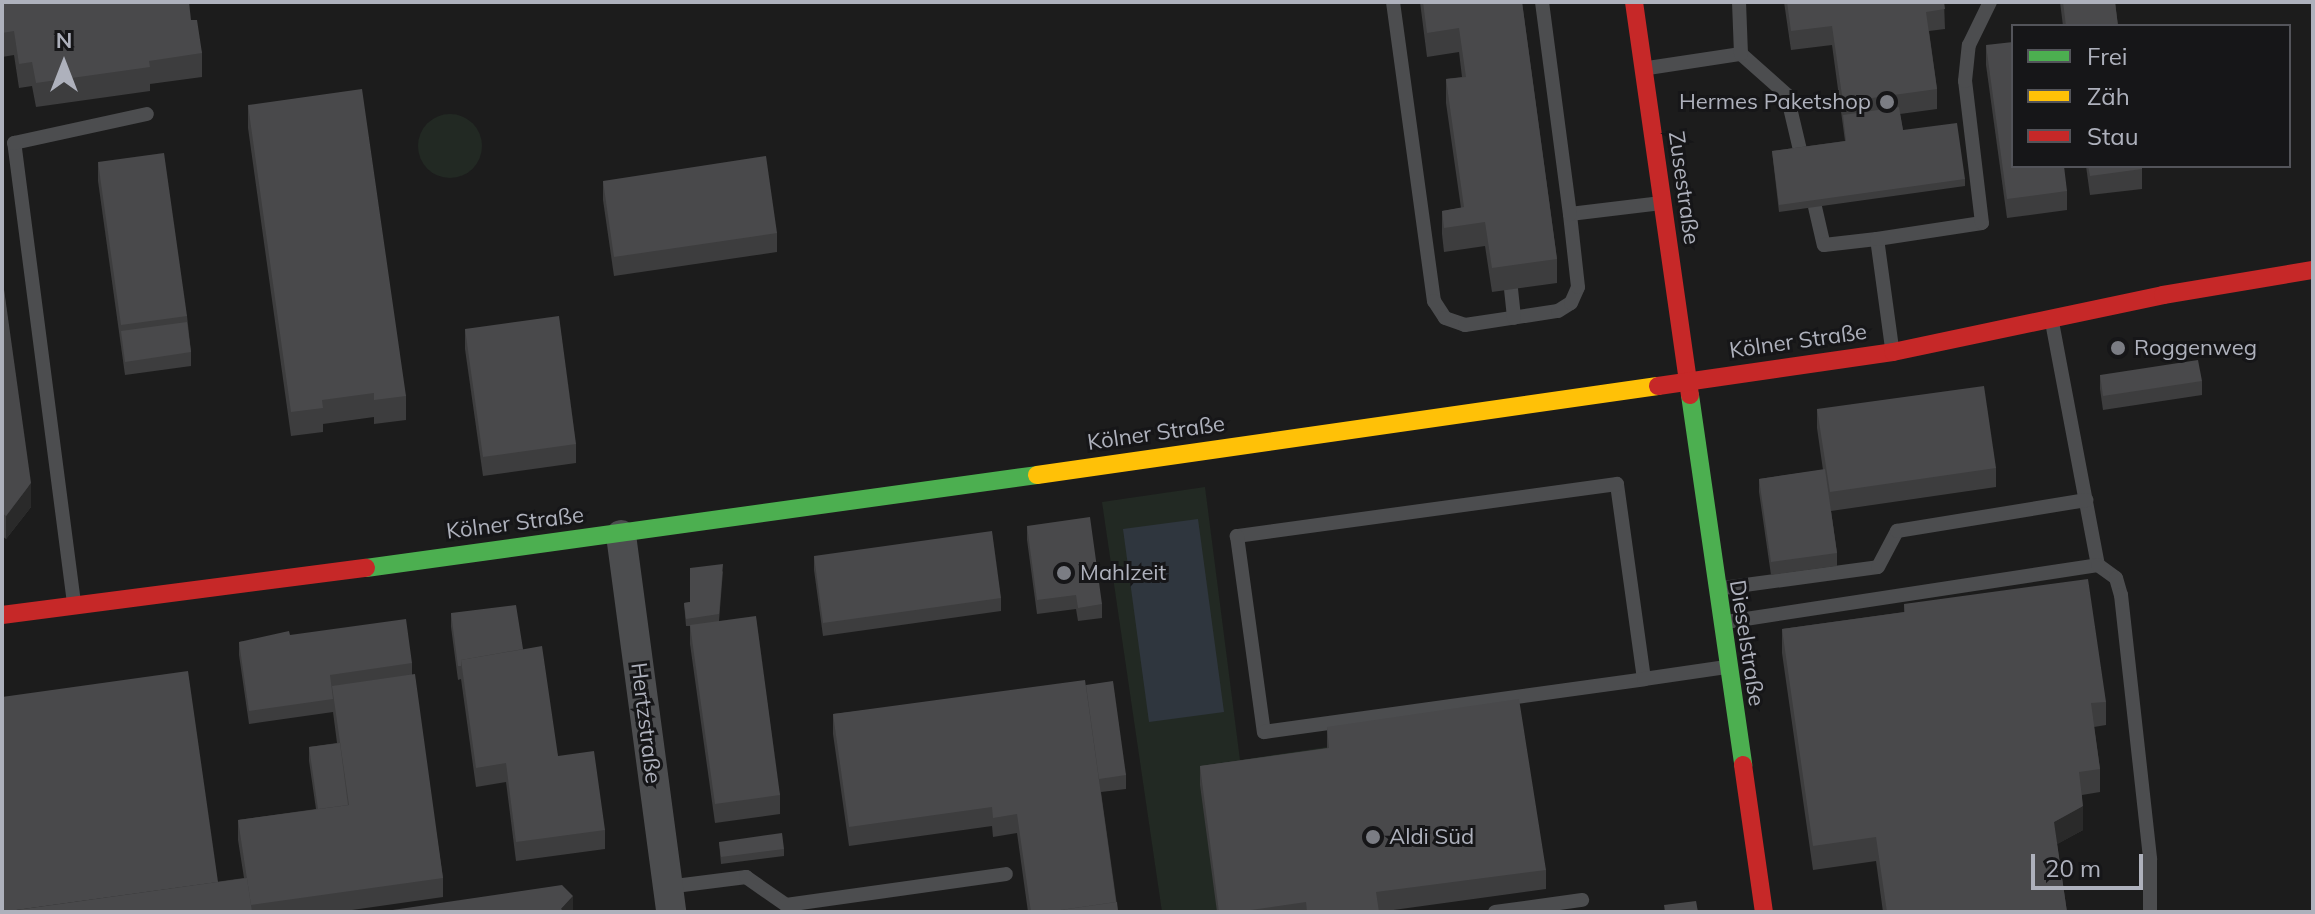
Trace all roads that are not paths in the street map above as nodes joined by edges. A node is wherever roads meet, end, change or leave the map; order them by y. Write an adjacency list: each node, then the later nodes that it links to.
1 (1393, 2): 16 (lane)
2 (1542, 2): 12 (lane)
3 (1634, 2): 7 (street, Zusestraße)
4 (1739, 2): 6 (lane)
5 (1990, 2): 13 (lane)
6 (1741, 54): 7 (lane); 9 (lane)
7 (1643, 69): 10 (street, Zusestraße)
8 (147, 114): 24 (lane)
9 (1801, 154)
10 (1662, 203): 12 (lane); 19 (street, Zusestraße)
11 (1815, 207): 13 (lane)
12 (1570, 214): 16 (lane)
13 (1877, 239): 18 (lane)
14 (2313, 270): 17 (street, Kölner Straße)
15 (1511, 289): 16 (lane)
16 (1514, 318)
17 (2052, 318): 18 (street, Kölner Straße); 20 (lane)
18 (1893, 352): 19 (street, Kölner Straße)
19 (1686, 381): 21 (street, Kölner Straße); 23 (street, Dieselstraße)
20 (2086, 500): 22 (lane); 23 (lane)
21 (621, 535): 24 (street, Kölner Straße); 30 (street, Hertzstraße)
22 (2098, 565): 26 (lane); 34 (lane)
23 (1715, 589): 26 (street, Dieselstraße)
24 (74, 605): 25 (street, Kölner Straße)
25 (2, 615)
26 (1720, 623): 27 (street, Dieselstraße)
27 (1727, 667): 28 (lane); 33 (street, Dieselstraße)
28 (1644, 679): 28 (lane)
29 (1006, 874): 30 (lane)
30 (669, 899)
31 (1582, 900): 32 (lane)
32 (1495, 912)
33 (1764, 912)
34 (2150, 912)

